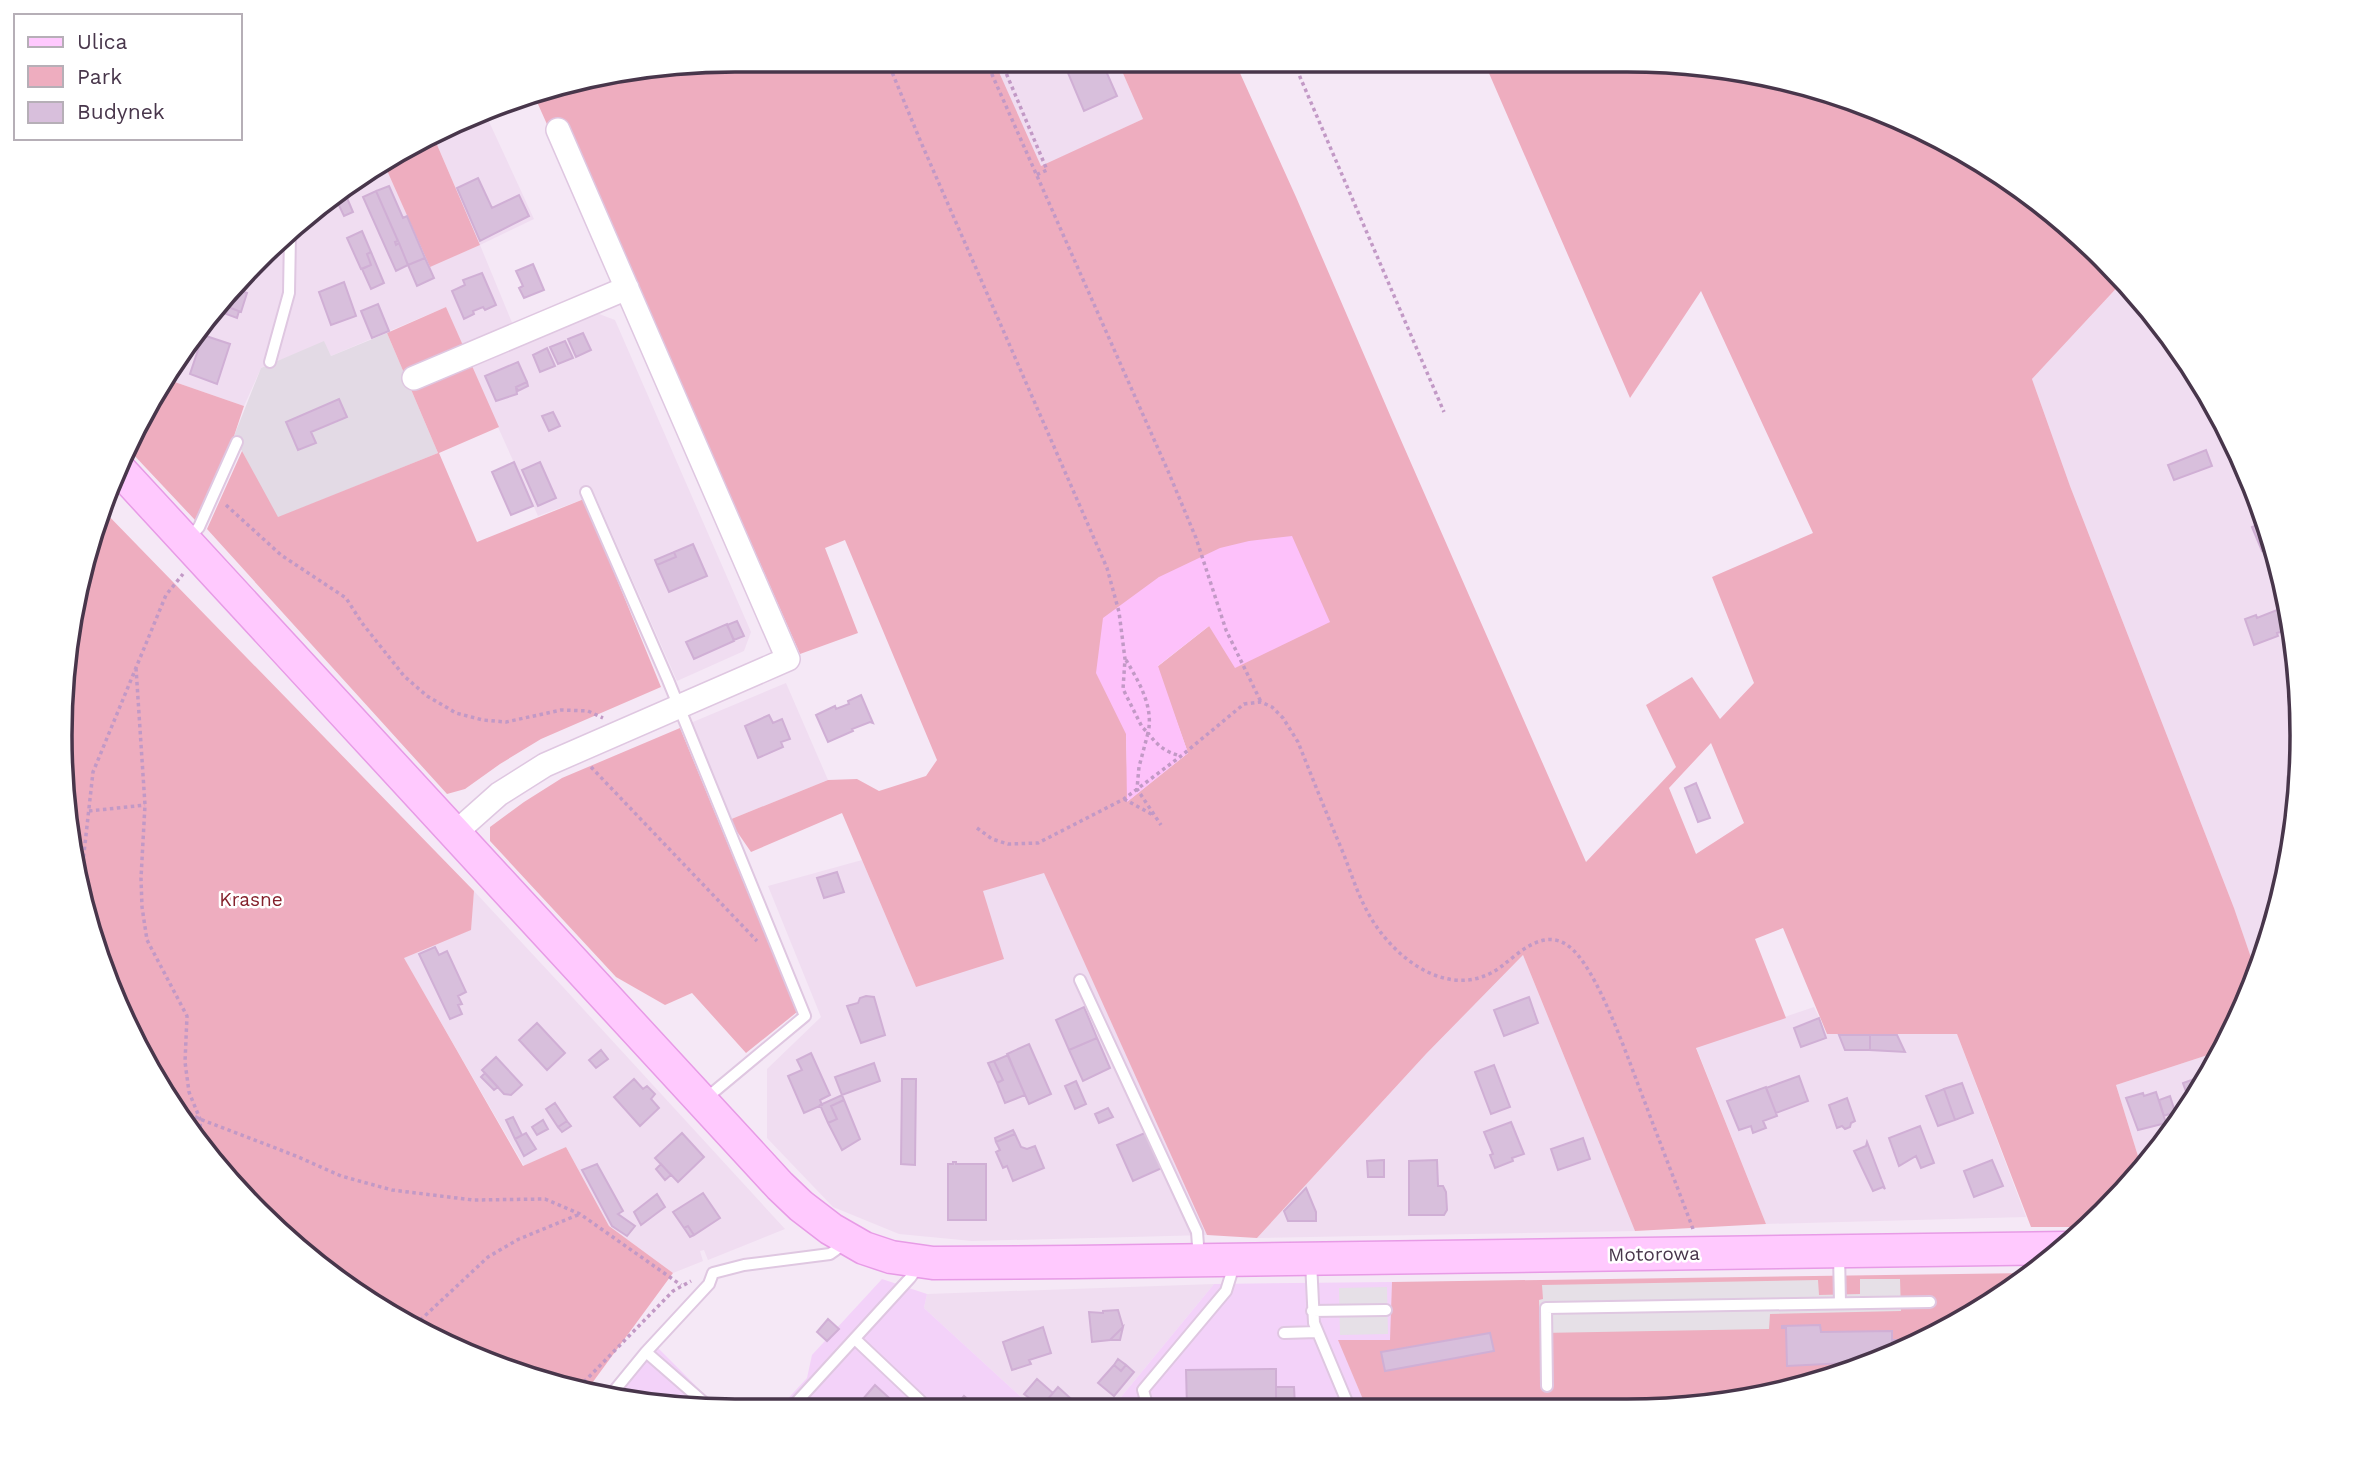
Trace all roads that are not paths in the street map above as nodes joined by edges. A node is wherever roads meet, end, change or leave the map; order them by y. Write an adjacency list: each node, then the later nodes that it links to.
1 (558, 130): 3 (street)
2 (289, 244): 4 (lane)
3 (627, 288): 5 (street); 10 (street)
4 (270, 362)
5 (414, 378)
6 (237, 442): 9 (lane)
7 (125, 475): 9 (street, Motorowa)
8 (586, 492): 10 (lane)
9 (191, 549): 11 (street, Motorowa)
10 (679, 706): 11 (street); 13 (lane)
11 (454, 834): 13 (street, Motorowa)
12 (1080, 980): 19 (lane)
13 (702, 1102): 14 (street, Motorowa)
14 (849, 1240): 20 (street, Motorowa); 28 (lane)
15 (2048, 1248): 16 (street, Motorowa)
16 (1839, 1251): 17 (street, Motorowa); 22 (lane)
17 (1311, 1259): 18 (street, Motorowa); 24 (lane)
18 (1236, 1260): 19 (street, Motorowa); 34 (lane)
19 (1200, 1261): 20 (street, Motorowa)
20 (921, 1262): 27 (lane)
21 (1930, 1302): 22 (lane)
22 (1840, 1303): 29 (lane)
23 (1387, 1310): 24 (lane)
24 (1312, 1311): 25 (lane)
25 (1317, 1332): 26 (lane); 35 (lane)
26 (1284, 1333)
27 (855, 1339): 32 (lane); 33 (lane)
28 (646, 1352): 30 (lane); 31 (lane)
29 (1547, 1386)
30 (617, 1388)
31 (699, 1398)
32 (799, 1399)
33 (919, 1399)
34 (1146, 1399)
35 (1346, 1399)

